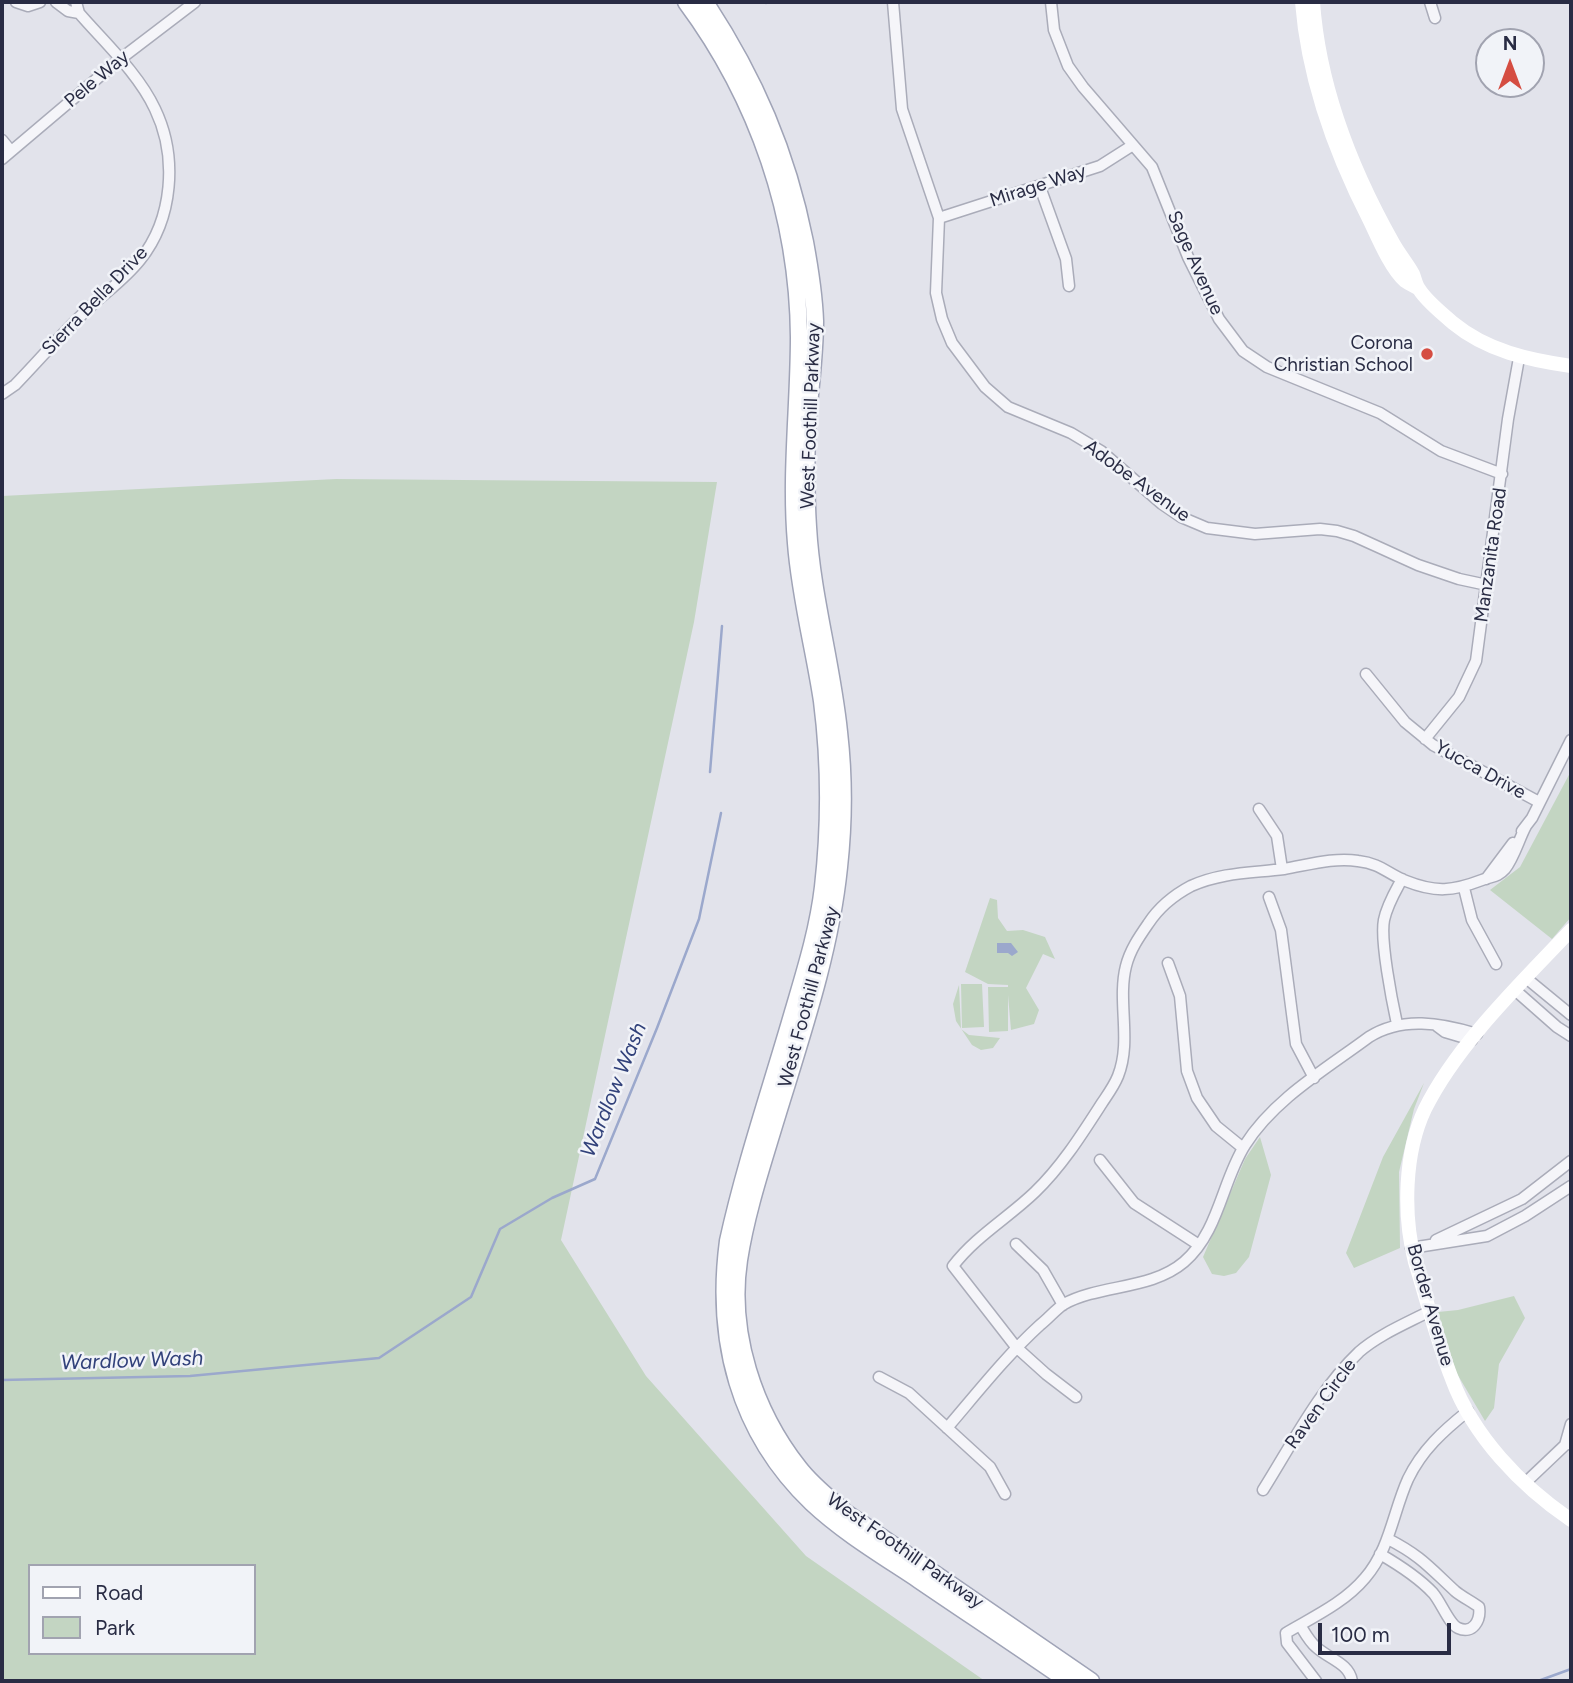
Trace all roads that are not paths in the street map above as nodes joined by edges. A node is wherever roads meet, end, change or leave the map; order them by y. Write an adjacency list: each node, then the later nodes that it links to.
1 (16, 2): 2 (street)
2 (40, 2)
3 (56, 2): 13 (street, Sierra Bella Drive)
4 (76, 2): 13 (street, Sierra Bella Drive)
5 (195, 2): 15 (street, Pele Way)
6 (686, 2): 72 (main road, West Foothill Parkway)
7 (705, 2): 73 (main road, West Foothill Parkway)
8 (893, 2): 21 (street, Adobe Avenue)
9 (1051, 2): 17 (street, Sage Avenue)
10 (1302, 2): 23 (main road)
11 (1313, 2): 23 (main road)
12 (1430, 2): 14 (street)
13 (79, 13): 15 (street, Sierra Bella Drive)
14 (1435, 18)
15 (119, 60): 18 (street, Pele Way); 26 (street, Sierra Bella Drive)
16 (2, 140): 18 (street)
17 (1133, 145): 20 (street, Mirage Way); 27 (street, Sage Avenue)
18 (11, 151): 19 (street, Pele Way)
19 (2, 159)
20 (1040, 187): 21 (street, Mirage Way); 22 (street)
21 (939, 218): 28 (street, Adobe Avenue)
22 (1069, 286)
23 (1419, 289): 24 (main road)
24 (1519, 358): 25 (main road); 27 (street, Manzanita Road)
25 (1571, 366)
26 (2, 394)
27 (1502, 474): 28 (street, Manzanita Road)
28 (1487, 585): 30 (street, Manzanita Road)
29 (1366, 674): 30 (street, Yucca Drive)
30 (1425, 739): 32 (street, Yucca Drive)
31 (1571, 740): 32 (street)
32 (1539, 802): 36 (street)
33 (1259, 809): 34 (street)
34 (1282, 869): 35 (street); 58 (street)
35 (1402, 879): 36 (street); 44 (street)
36 (1464, 888): 40 (street)
37 (1269, 897): 47 (street)
38 (1571, 930): 41 (main road, Border Avenue)
39 (1168, 963): 48 (street)
40 (1496, 964)
41 (1526, 978): 42 (main road, Border Avenue); 43 (street)
42 (1515, 990): 45 (street); 46 (main road, Border Avenue)
43 (1571, 1015)
44 (1396, 1024): 46 (street); 47 (street)
45 (1571, 1036)
46 (1474, 1037): 55 (main road, Border Avenue)
47 (1314, 1078): 48 (street)
48 (1243, 1148): 54 (street)
49 (1100, 1160): 54 (street)
50 (1571, 1161): 53 (street)
51 (1571, 1185): 53 (street)
52 (1016, 1244): 56 (street)
53 (1428, 1244): 55 (street)
54 (1199, 1245): 56 (street)
55 (1411, 1248): 57 (main road, Border Avenue)
56 (1063, 1305): 58 (street)
57 (1430, 1311): 61 (main road, Border Avenue); 66 (street, Raven Circle)
58 (1016, 1347): 60 (street); 63 (street)
59 (879, 1377): 63 (street)
60 (1076, 1396)
61 (1468, 1410): 65 (main road, Border Avenue); 69 (street)
62 (1571, 1424): 64 (street)
63 (947, 1428): 67 (street)
64 (1568, 1444): 65 (street)
65 (1525, 1483): 68 (main road, Border Avenue)
66 (1263, 1490)
67 (1005, 1494)
68 (1571, 1520)
69 (1388, 1539): 70 (street); 70 (street)
70 (1380, 1554): 71 (street)
71 (1300, 1625): 74 (street); 75 (street)
72 (1068, 1681)
73 (1091, 1681)
74 (1316, 1681)
75 (1352, 1681)

